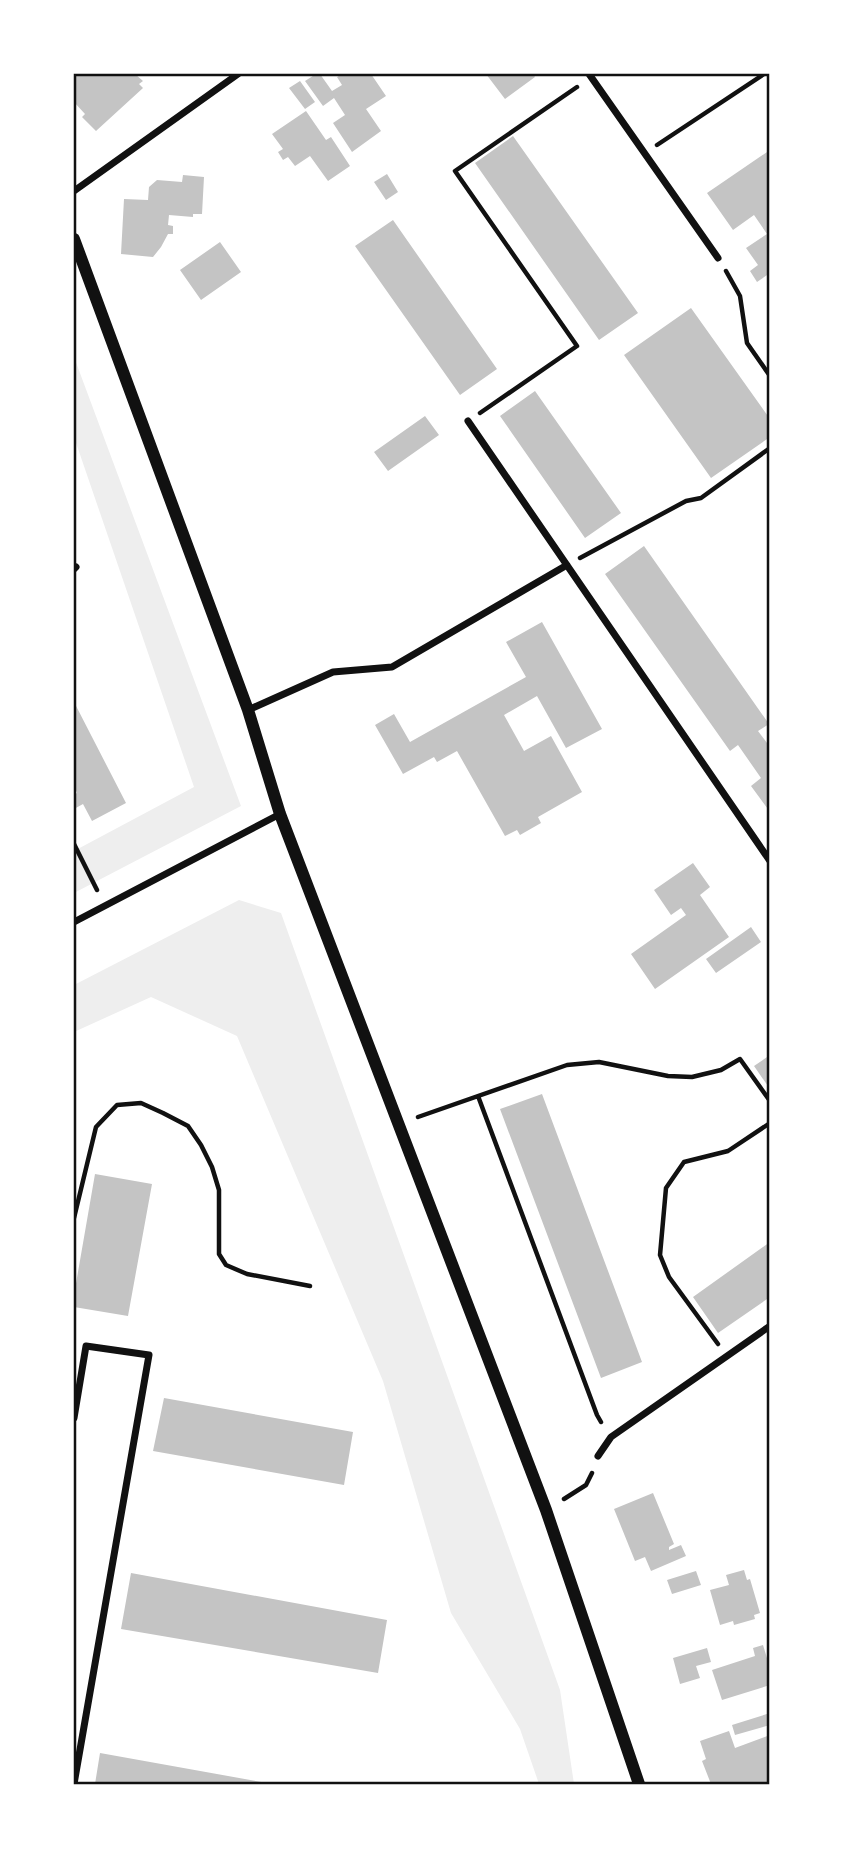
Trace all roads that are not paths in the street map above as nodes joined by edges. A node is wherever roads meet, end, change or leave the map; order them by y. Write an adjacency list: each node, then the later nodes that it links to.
1 (238, 74): 3 (street)
2 (591, 75): 5 (street)
3 (74, 191)
4 (74, 239): 8 (street)
5 (718, 258)
6 (468, 421): 7 (street)
7 (567, 565): 8 (street); 10 (street)
8 (248, 710): 9 (street)
9 (280, 814): 11 (street); 15 (street)
10 (769, 861)
11 (74, 922)
12 (769, 1326): 14 (street)
13 (74, 1419): 16 (street)
14 (598, 1456)
15 (637, 1783)
16 (74, 1784)

